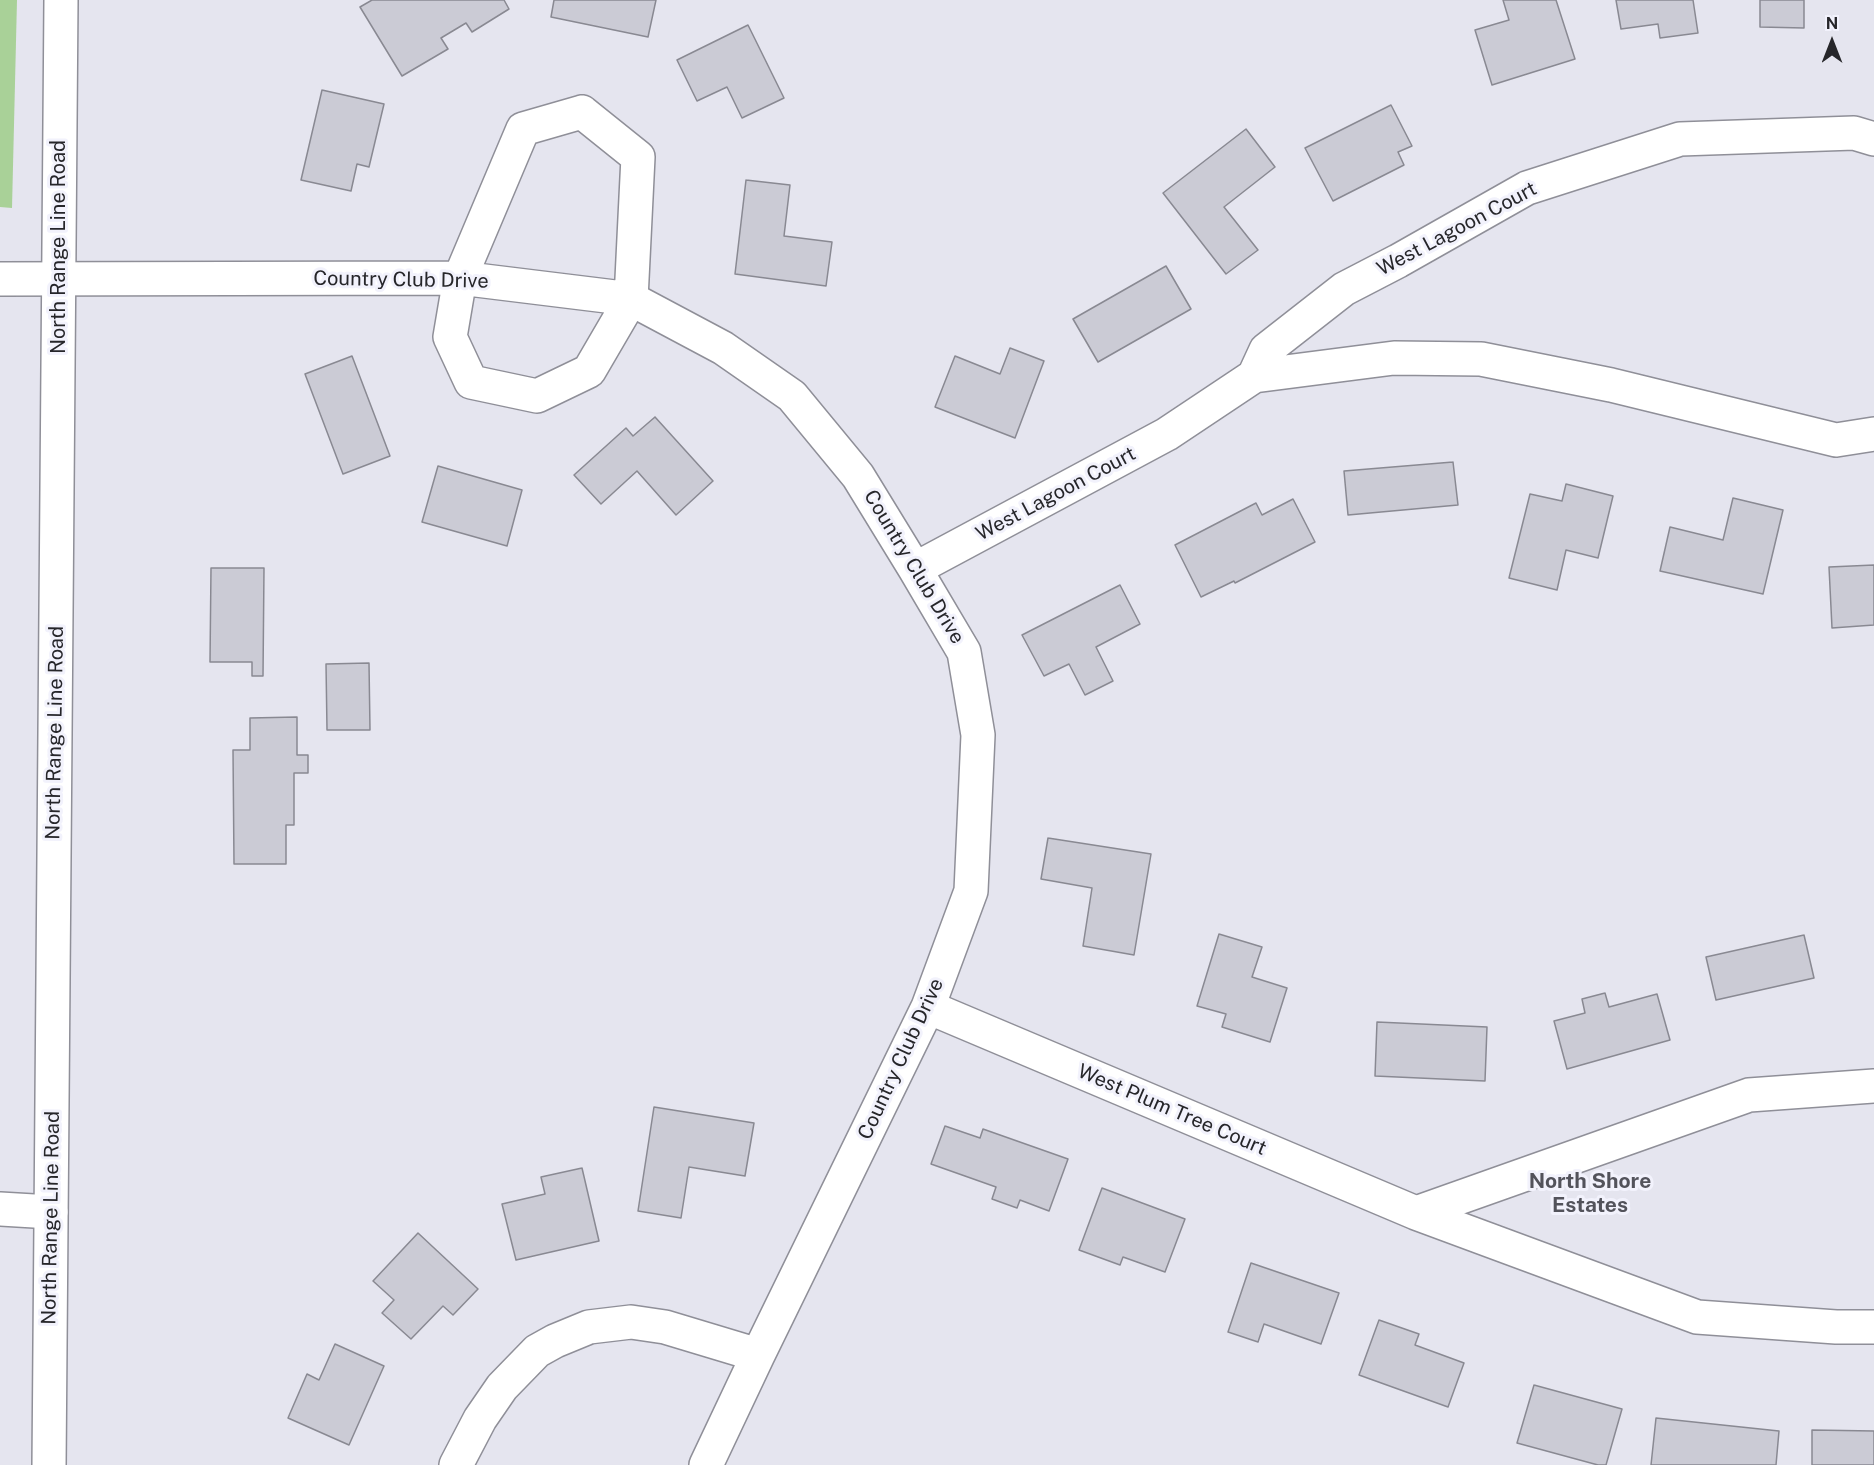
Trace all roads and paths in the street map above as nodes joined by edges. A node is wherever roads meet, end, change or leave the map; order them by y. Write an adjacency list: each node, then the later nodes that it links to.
1 (61, 0): 5 (street, North Range Line Road)
2 (1874, 139): 7 (street, West Lagoon Court)
3 (460, 278): 5 (street, Country Club Drive); 6 (street, Country Club Drive); 6 (street); 6 (street)
4 (0, 279): 5 (street, Country Club Drive)
5 (59, 279): 13 (street, North Range Line Road)
6 (631, 299): 9 (street, Country Club Drive)
7 (1254, 376): 8 (street, West Lagoon Court); 9 (street, West Lagoon Court)
8 (1874, 434)
9 (915, 569): 10 (street, Country Club Drive)
10 (928, 1007): 14 (street, West Plum Tree Court); 16 (street, Country Club Drive)
11 (1874, 1086): 14 (street)
12 (0, 1209): 13 (street)
13 (51, 1212): 17 (street, North Range Line Road)
14 (1416, 1213): 15 (street, West Plum Tree Court)
15 (1874, 1327)
16 (758, 1355): 18 (street); 19 (street, Country Club Drive)
17 (49, 1465)
18 (456, 1465)
19 (706, 1465)

